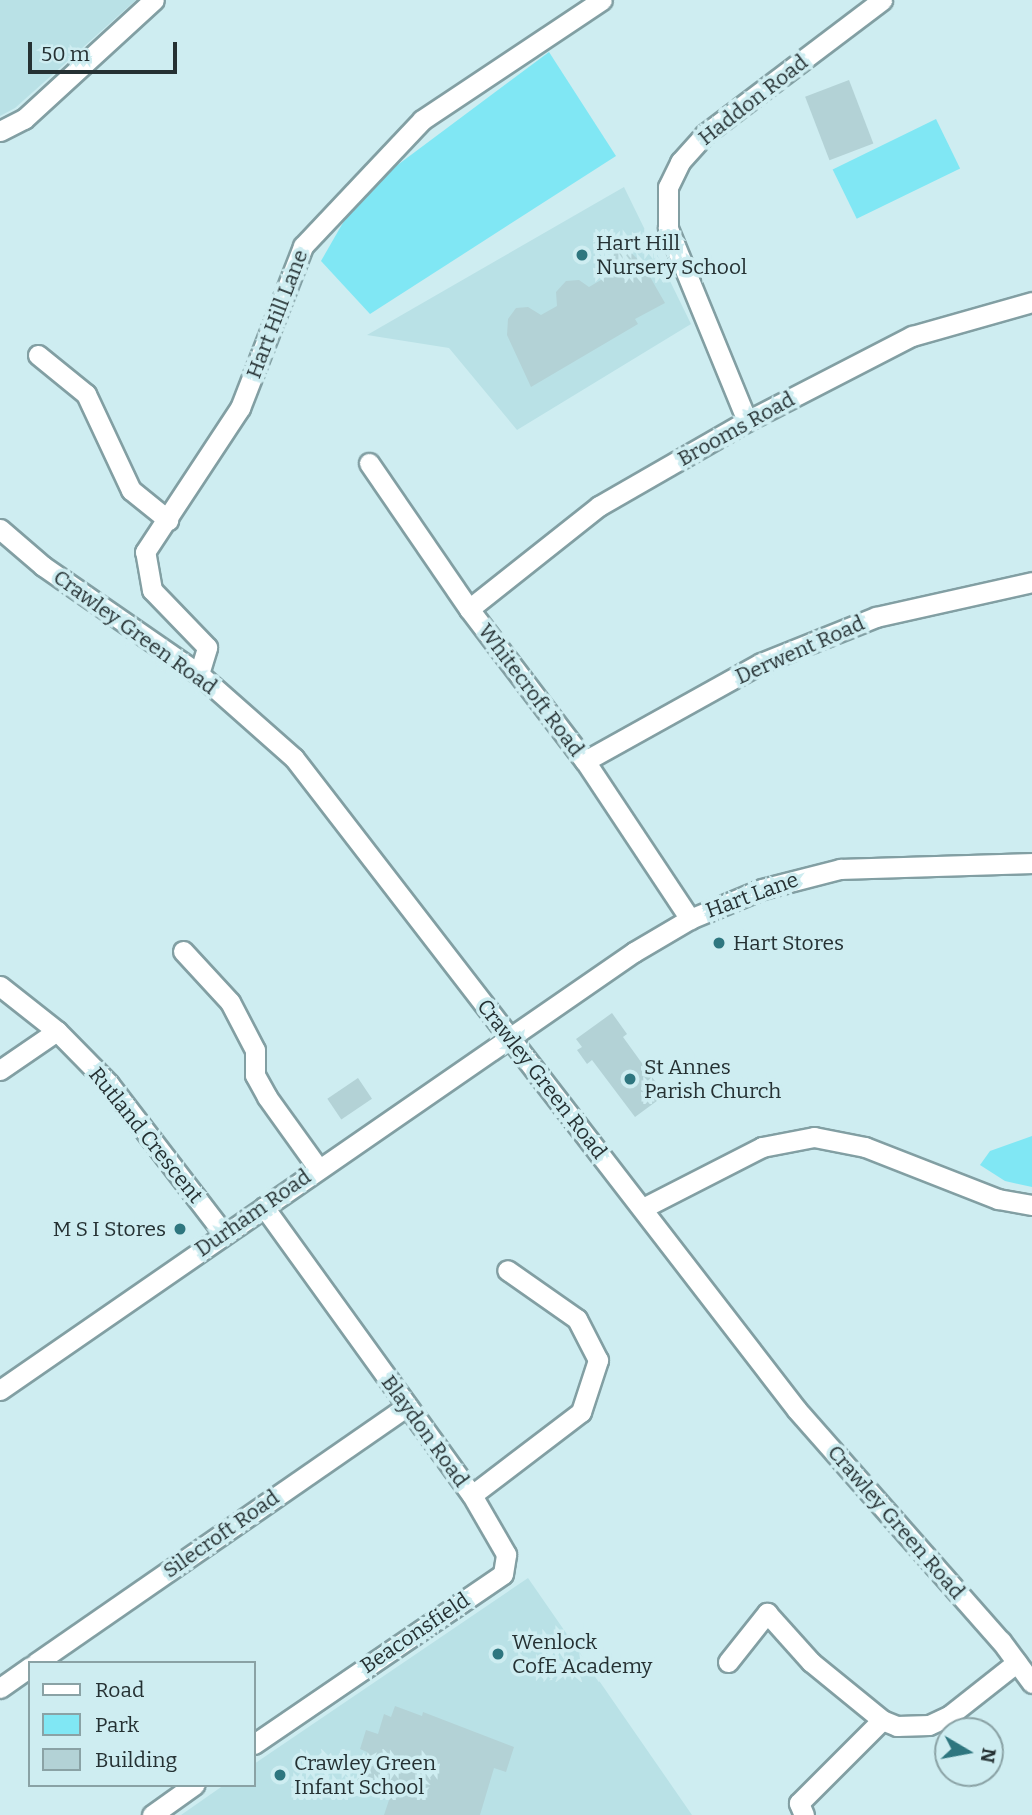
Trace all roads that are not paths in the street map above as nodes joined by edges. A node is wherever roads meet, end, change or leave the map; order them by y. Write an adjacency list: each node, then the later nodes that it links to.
1 (154, 0): 4 (street)
2 (602, 0): 9 (street, Hart Hill Lane)
3 (882, 0): 7 (street, Haddon Road)
4 (0, 131)
5 (1032, 302): 7 (street, Brooms Road)
6 (38, 355): 9 (street)
7 (747, 421): 12 (street, Brooms Road)
8 (369, 463): 12 (street, Whitecroft Road)
9 (168, 520): 13 (street, Hart Hill Lane)
10 (0, 530): 13 (street, Crawley Green Road)
11 (1032, 582): 14 (street, Derwent Road)
12 (470, 610): 14 (street, Whitecroft Road)
13 (199, 674): 20 (street, Crawley Green Road)
14 (585, 761): 16 (street, Whitecroft Road)
15 (1032, 863): 16 (street, Hart Lane)
16 (690, 919): 20 (street, Hart Lane)
17 (183, 951): 22 (street)
18 (0, 986): 19 (street, Rutland Crescent)
19 (57, 1031): 21 (street); 26 (street, Rutland Crescent)
20 (509, 1038): 22 (street, Durham Road); 25 (street, Crawley Green Road)
21 (0, 1070)
22 (318, 1168): 24 (street, Durham Road)
23 (1032, 1205): 25 (street)
24 (264, 1207): 26 (street, Durham Road); 29 (street, Blaydon Road)
25 (643, 1208): 33 (street, Crawley Green Road)
26 (224, 1234): 28 (street, Durham Road)
27 (507, 1270): 30 (street, Blaydon Road)
28 (0, 1391)
29 (407, 1406): 30 (street, Blaydon Road); 31 (street, Silecroft Road)
30 (472, 1494): 38 (street, Beaconsfield)
31 (39, 1661)
32 (728, 1662): 37 (street)
33 (1017, 1662): 35 (street, Crawley Green Road); 37 (street)
34 (28, 1668): 36 (street)
35 (1032, 1683)
36 (0, 1688)
37 (882, 1720): 41 (street)
38 (256, 1743)
39 (191, 1787): 40 (street)
40 (152, 1815)
41 (804, 1815)

